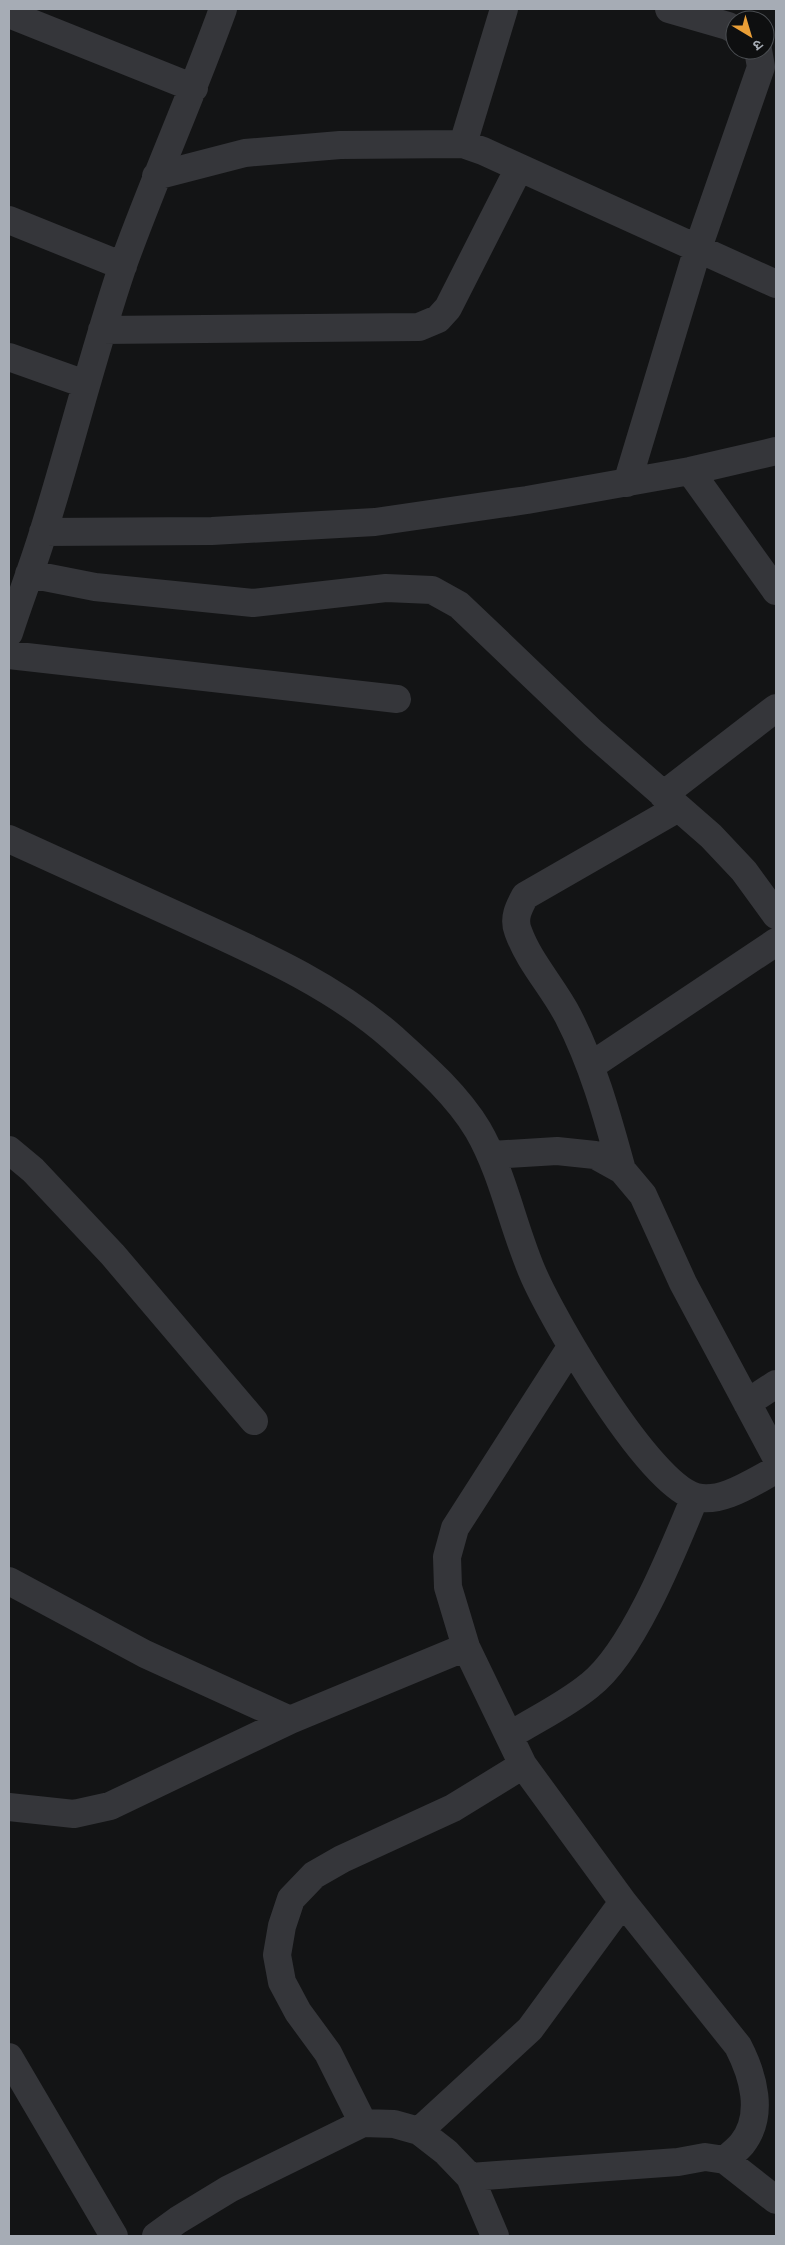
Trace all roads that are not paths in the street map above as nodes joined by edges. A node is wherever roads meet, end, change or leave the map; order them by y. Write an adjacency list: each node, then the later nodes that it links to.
1 (223, 9): 7 (street)
2 (504, 9): 8 (street)
3 (669, 9): 5 (street)
4 (9, 14): 7 (street)
5 (725, 25)
6 (760, 60): 12 (street)
7 (194, 88): 10 (street)
8 (463, 144): 9 (street); 10 (street)
9 (519, 168): 12 (street); 15 (street)
10 (156, 176): 13 (street)
11 (9, 220): 13 (street)
12 (698, 248): 14 (street); 20 (street)
13 (123, 266): 15 (street)
14 (776, 284)
15 (102, 330): 17 (street)
16 (9, 357): 17 (street)
17 (85, 384): 21 (street)
18 (776, 451): 19 (street)
19 (690, 471): 20 (street); 23 (street)
20 (627, 482): 21 (street)
21 (43, 532): 22 (street)
22 (29, 574): 24 (street); 28 (street)
23 (776, 591)
24 (9, 633)
25 (9, 655): 26 (street)
26 (397, 699)
27 (776, 708): 28 (street)
28 (671, 801): 30 (street); 32 (street)
29 (9, 840): 34 (street)
30 (776, 915)
31 (776, 942): 32 (street)
32 (592, 1065): 35 (street)
33 (9, 1150): 39 (street)
34 (492, 1155): 35 (street); 36 (street)
35 (622, 1170): 38 (street)
36 (571, 1347): 42 (street); 44 (street)
37 (776, 1384): 38 (street)
38 (747, 1403): 40 (street)
39 (254, 1421)
40 (776, 1457)
41 (776, 1470): 42 (street)
42 (695, 1497): 46 (street)
43 (9, 1581): 45 (street)
44 (466, 1647): 45 (street); 46 (street)
45 (290, 1720): 48 (street)
46 (509, 1736): 47 (street)
47 (522, 1765): 49 (street); 51 (street)
48 (9, 1808)
49 (623, 1902): 52 (street); 53 (street)
50 (9, 2057): 56 (street)
51 (363, 2123): 52 (street); 57 (street)
52 (419, 2131): 54 (street)
53 (725, 2160): 54 (street); 55 (street)
54 (470, 2177): 58 (street)
55 (776, 2200)
56 (114, 2236)
57 (156, 2236)
58 (495, 2236)

